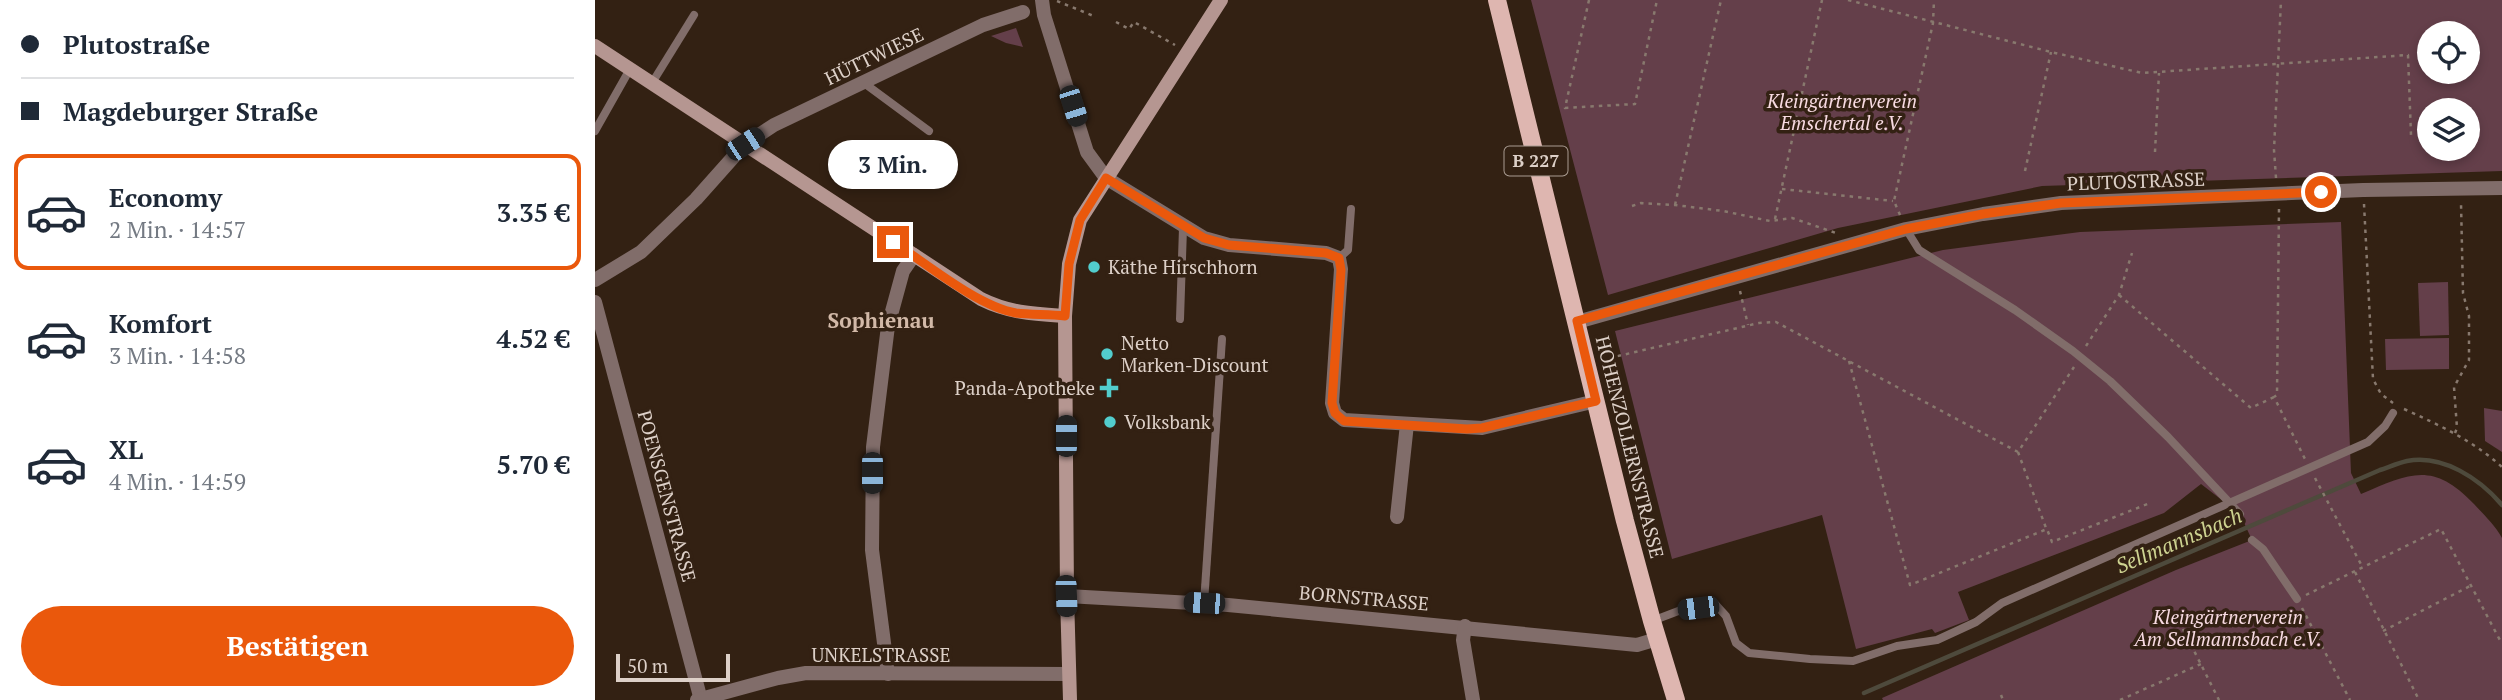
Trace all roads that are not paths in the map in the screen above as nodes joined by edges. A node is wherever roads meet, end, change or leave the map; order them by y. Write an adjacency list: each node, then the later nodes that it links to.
1 (1042, 0): 13 (street)
2 (1221, 0): 13 (main road)
3 (1497, 0): 24 (main road, HOHENZOLLERNSTRASSE / B 227)
4 (1023, 12): 9 (street, HÜTTWIESE)
5 (694, 16): 8 (lane)
6 (595, 46): 7 (main road)
7 (630, 69): 8 (main road); 10 (lane)
8 (652, 83): 12 (main road)
9 (864, 83): 11 (lane); 12 (street, HÜTTWIESE)
10 (595, 131)
11 (929, 131)
12 (745, 144): 18 (main road); 20 (street, HÜTTWIESE)
13 (1106, 178): 16 (street); 22 (main road)
14 (2502, 188): 17 (street, PLUTOSTRASSE)
15 (1351, 209): 19 (lane)
16 (1184, 228): 19 (street); 23 (lane)
17 (1906, 229): 24 (street, PLUTOSTRASSE); 29 (lane)
18 (914, 255): 22 (main road); 39 (street)
19 (1339, 258): 28 (street)
20 (595, 280)
21 (595, 302): 41 (street, POENSGENSTRASSE)
22 (1065, 316): 33 (main road)
23 (1180, 319)
24 (1577, 321): 26 (main road, HOHENZOLLERNSTRASSE / B 227)
25 (1222, 339): 35 (lane)
26 (1596, 401): 28 (street); 36 (main road, HOHENZOLLERNSTRASSE / B 227)
27 (2393, 413): 29 (lane)
28 (1407, 425): 31 (street)
29 (2229, 502): 30 (lane); 36 (lane)
30 (2240, 514)
31 (1397, 517)
32 (2252, 540): 34 (lane)
33 (1066, 596): 35 (street, BORNSTRASSE); 40 (main road)
34 (2297, 599)
35 (1204, 603): 37 (street, BORNSTRASSE)
36 (1652, 621): 38 (main road, HOHENZOLLERNSTRASSE / B 227)
37 (1465, 626): 38 (street, BORNSTRASSE); 43 (street)
38 (1657, 639): 44 (main road, HOHENZOLLERNSTRASSE / B 227)
39 (888, 674): 40 (street, UNKELSTRASSE); 41 (street, UNKELSTRASSE)
40 (1069, 674): 42 (main road)
41 (700, 700)
42 (1070, 700)
43 (1473, 700)
44 (1676, 700)

